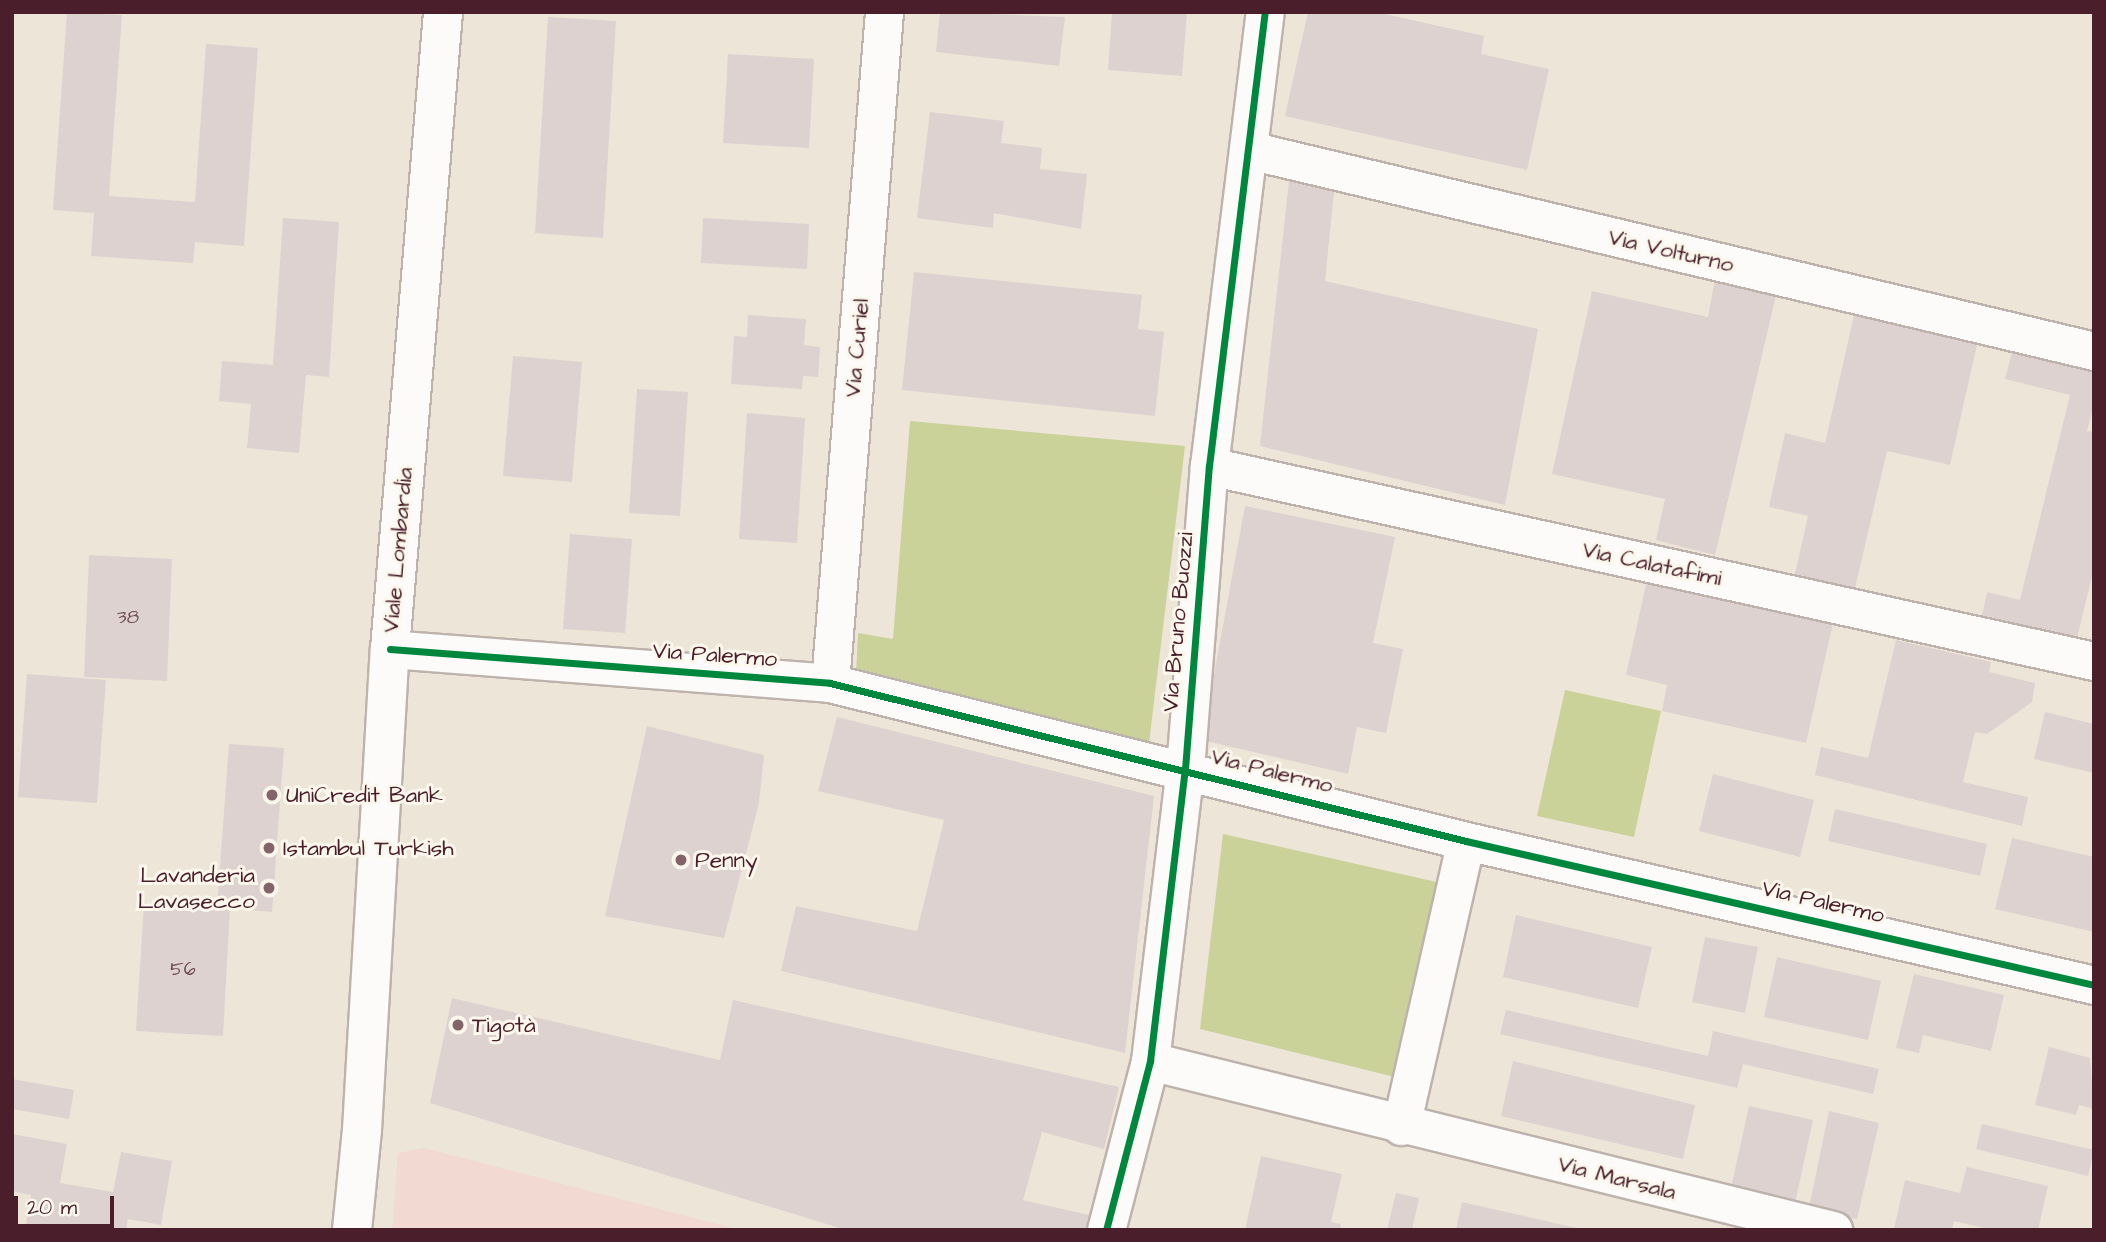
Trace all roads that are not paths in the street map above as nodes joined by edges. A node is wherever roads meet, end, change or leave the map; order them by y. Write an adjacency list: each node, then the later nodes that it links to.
1 (443, 12): 7 (street, Viale Lombardia)
2 (884, 12): 9 (street, Via Curiel)
3 (1265, 12): 4 (street, Via Bruno Buozzi)
4 (1249, 150): 5 (street, Via Volturno); 6 (street, Via Bruno Buozzi)
5 (2094, 351)
6 (1209, 466): 8 (street, Via Calatafimi); 10 (street, Via Bruno Buozzi)
7 (390, 649): 9 (street, Via Palermo); 15 (street, Viale Lombardia)
8 (2094, 661)
9 (830, 683): 10 (street, Via Palermo)
10 (1185, 769): 11 (street, Via Palermo); 13 (street, Via Bruno Buozzi)
11 (1466, 841): 12 (street, Via Palermo); 14 (street)
12 (2094, 985)
13 (1150, 1061): 14 (street, Via Marsala); 16 (street, Via Bruno Buozzi)
14 (1401, 1126): 17 (street, Via Marsala)
15 (352, 1230)
16 (1106, 1230)
17 (1833, 1230)

